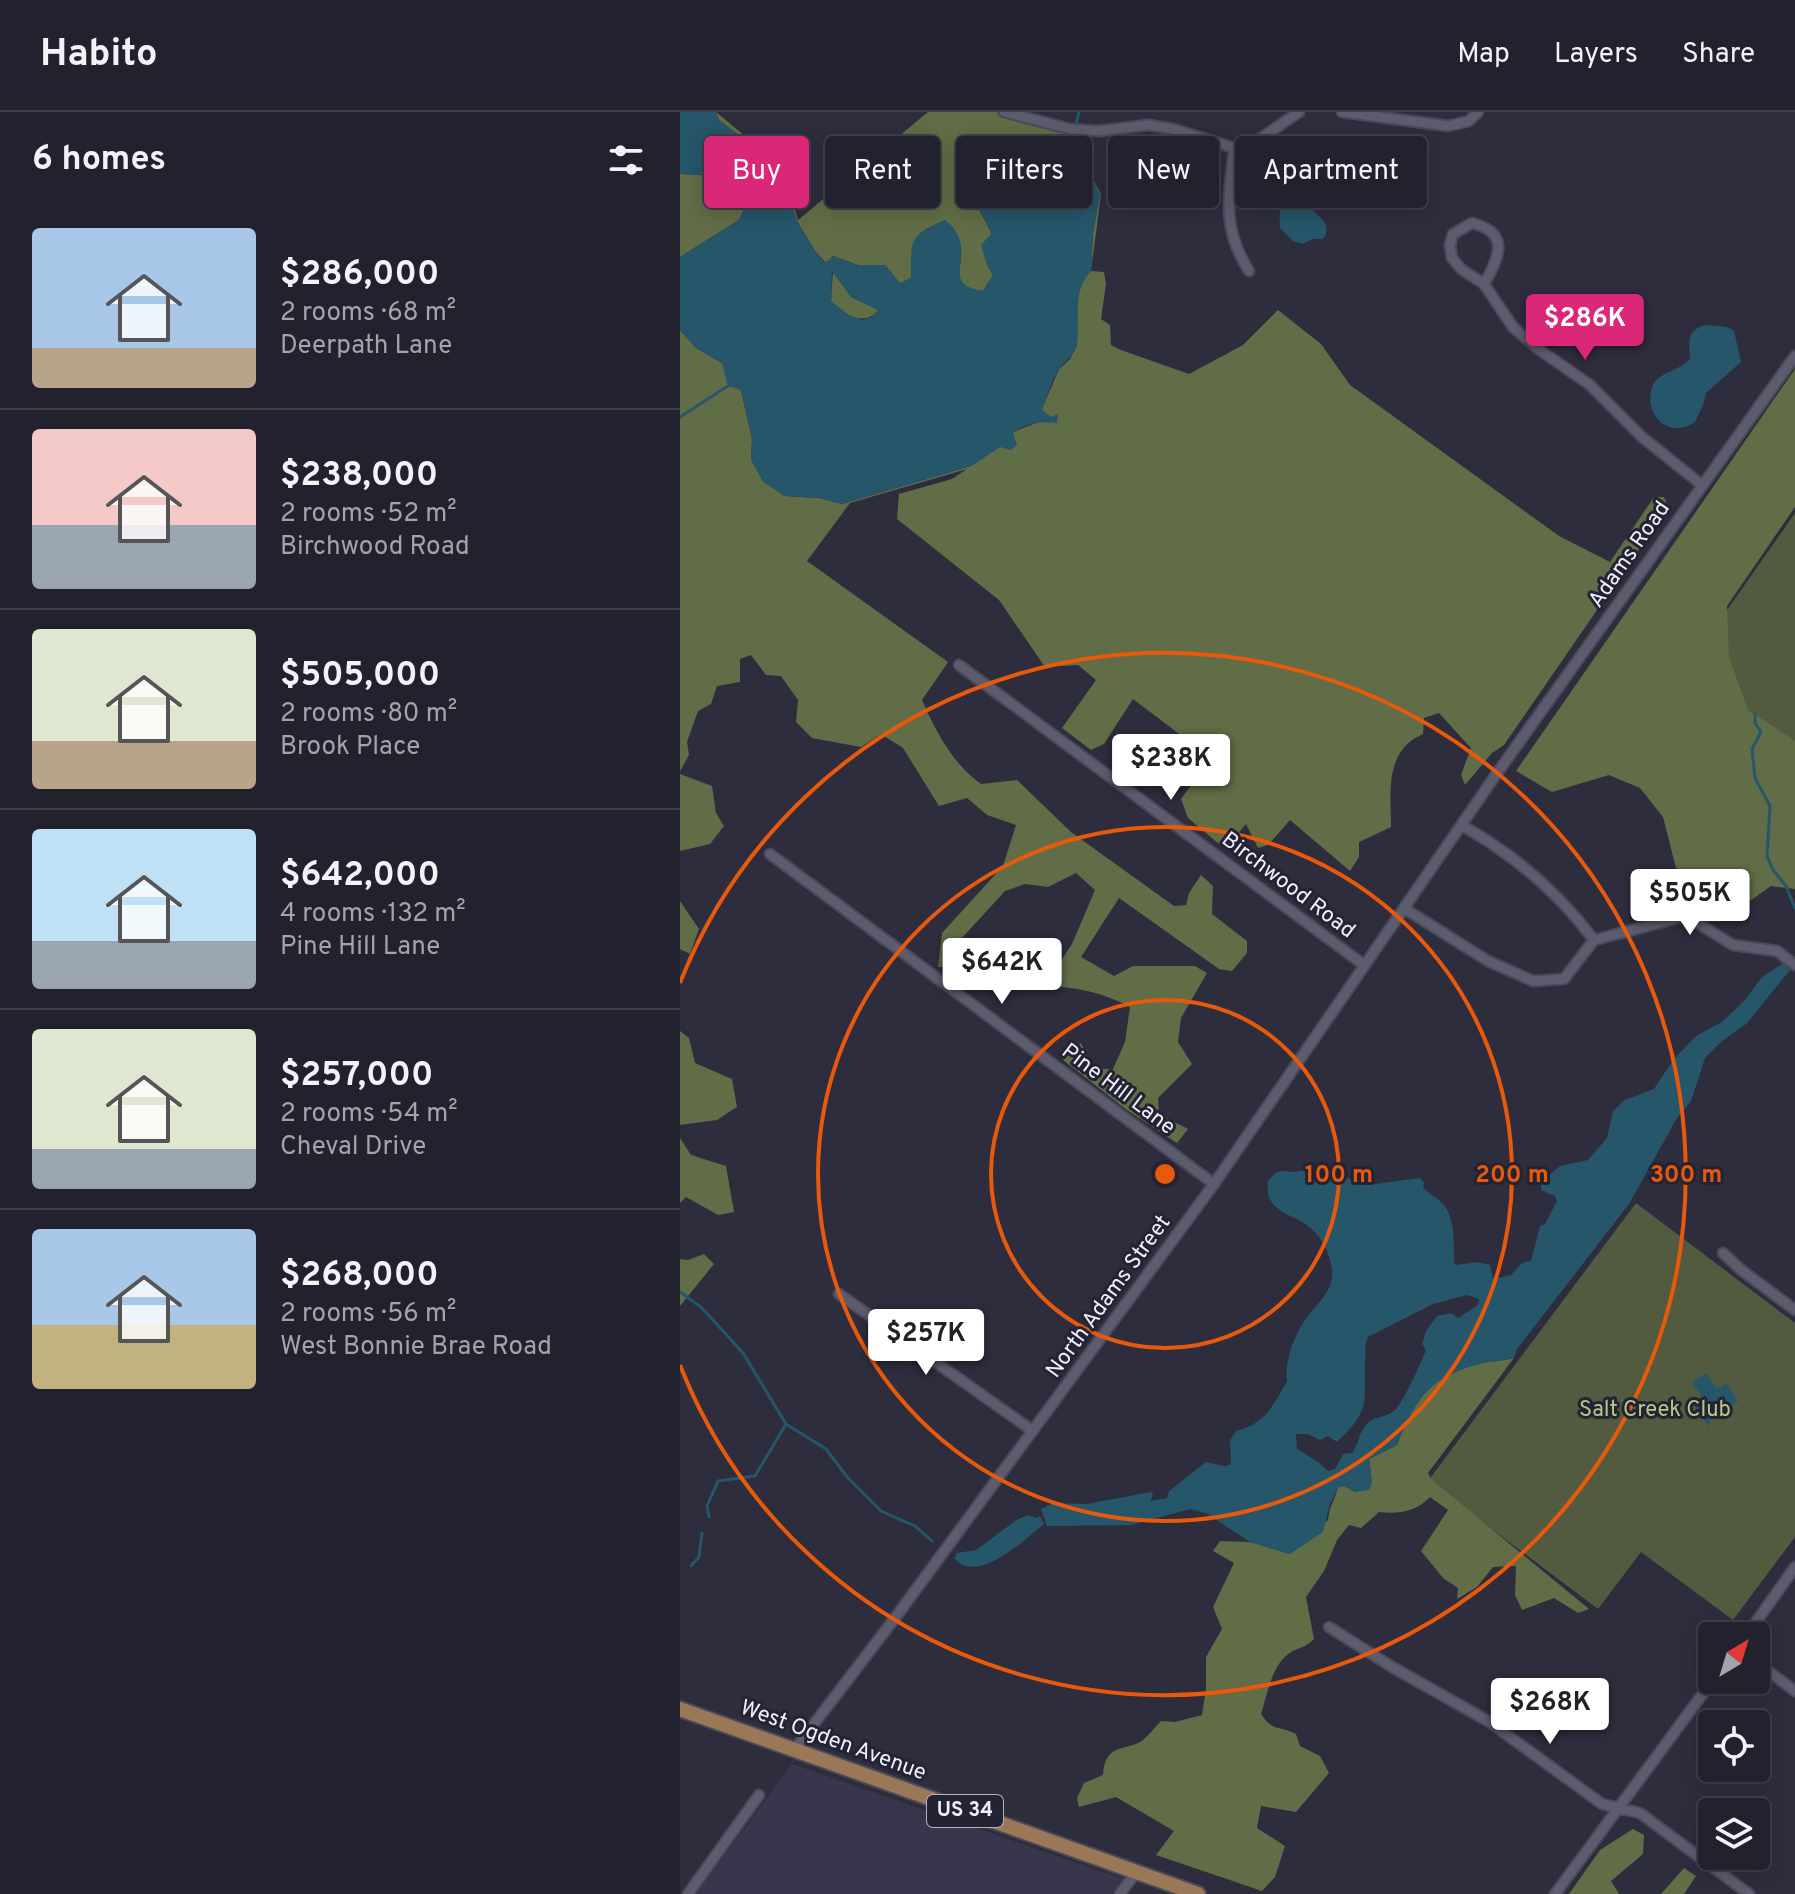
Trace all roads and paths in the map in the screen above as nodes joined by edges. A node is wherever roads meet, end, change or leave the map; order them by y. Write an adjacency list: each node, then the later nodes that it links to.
1 (1004, 112): 5 (street)
2 (1299, 112): 5 (street)
3 (1342, 112): 4 (street)
4 (1478, 112)
5 (1234, 148): 6 (street)
6 (1249, 271)
7 (1484, 284): 7 (street); 9 (street)
8 (1795, 356): 9 (street, Adams Road)
9 (1702, 485): 11 (street, Adams Road)
10 (959, 665): 16 (street, Birchwood Road)
11 (1495, 776): 12 (street, North Adams Street)
12 (1463, 826): 14 (street, North Adams Street); 15 (street)
13 (770, 854): 18 (street, Pine Hill Lane)
14 (1405, 909): 15 (street); 16 (street, North Adams Street)
15 (1594, 940): 17 (street)
16 (1364, 965): 18 (street, North Adams Street)
17 (1795, 965)
18 (1214, 1184): 22 (street, North Adams Street)
19 (1723, 1253): 21 (street)
20 (839, 1294): 22 (street)
21 (1795, 1310)
22 (1033, 1431): 30 (street, North Adams Street)
23 (1795, 1567): 24 (street)
24 (1756, 1622)
25 (1329, 1627): 32 (street)
26 (1770, 1672): 27 (street)
27 (1795, 1691)
28 (1703, 1694): 32 (street)
29 (680, 1709): 30 (main road, West Ogden Avenue / US 34)
30 (794, 1750): 33 (main road, West Ogden Avenue / US 34)
31 (759, 1795): 34 (street)
32 (1618, 1809): 37 (street); 38 (street)
33 (1137, 1871): 35 (street); 36 (main road, West Ogden Avenue / US 34)
34 (688, 1894)
35 (1120, 1894)
36 (1198, 1894)
37 (1555, 1894)
38 (1749, 1894)

